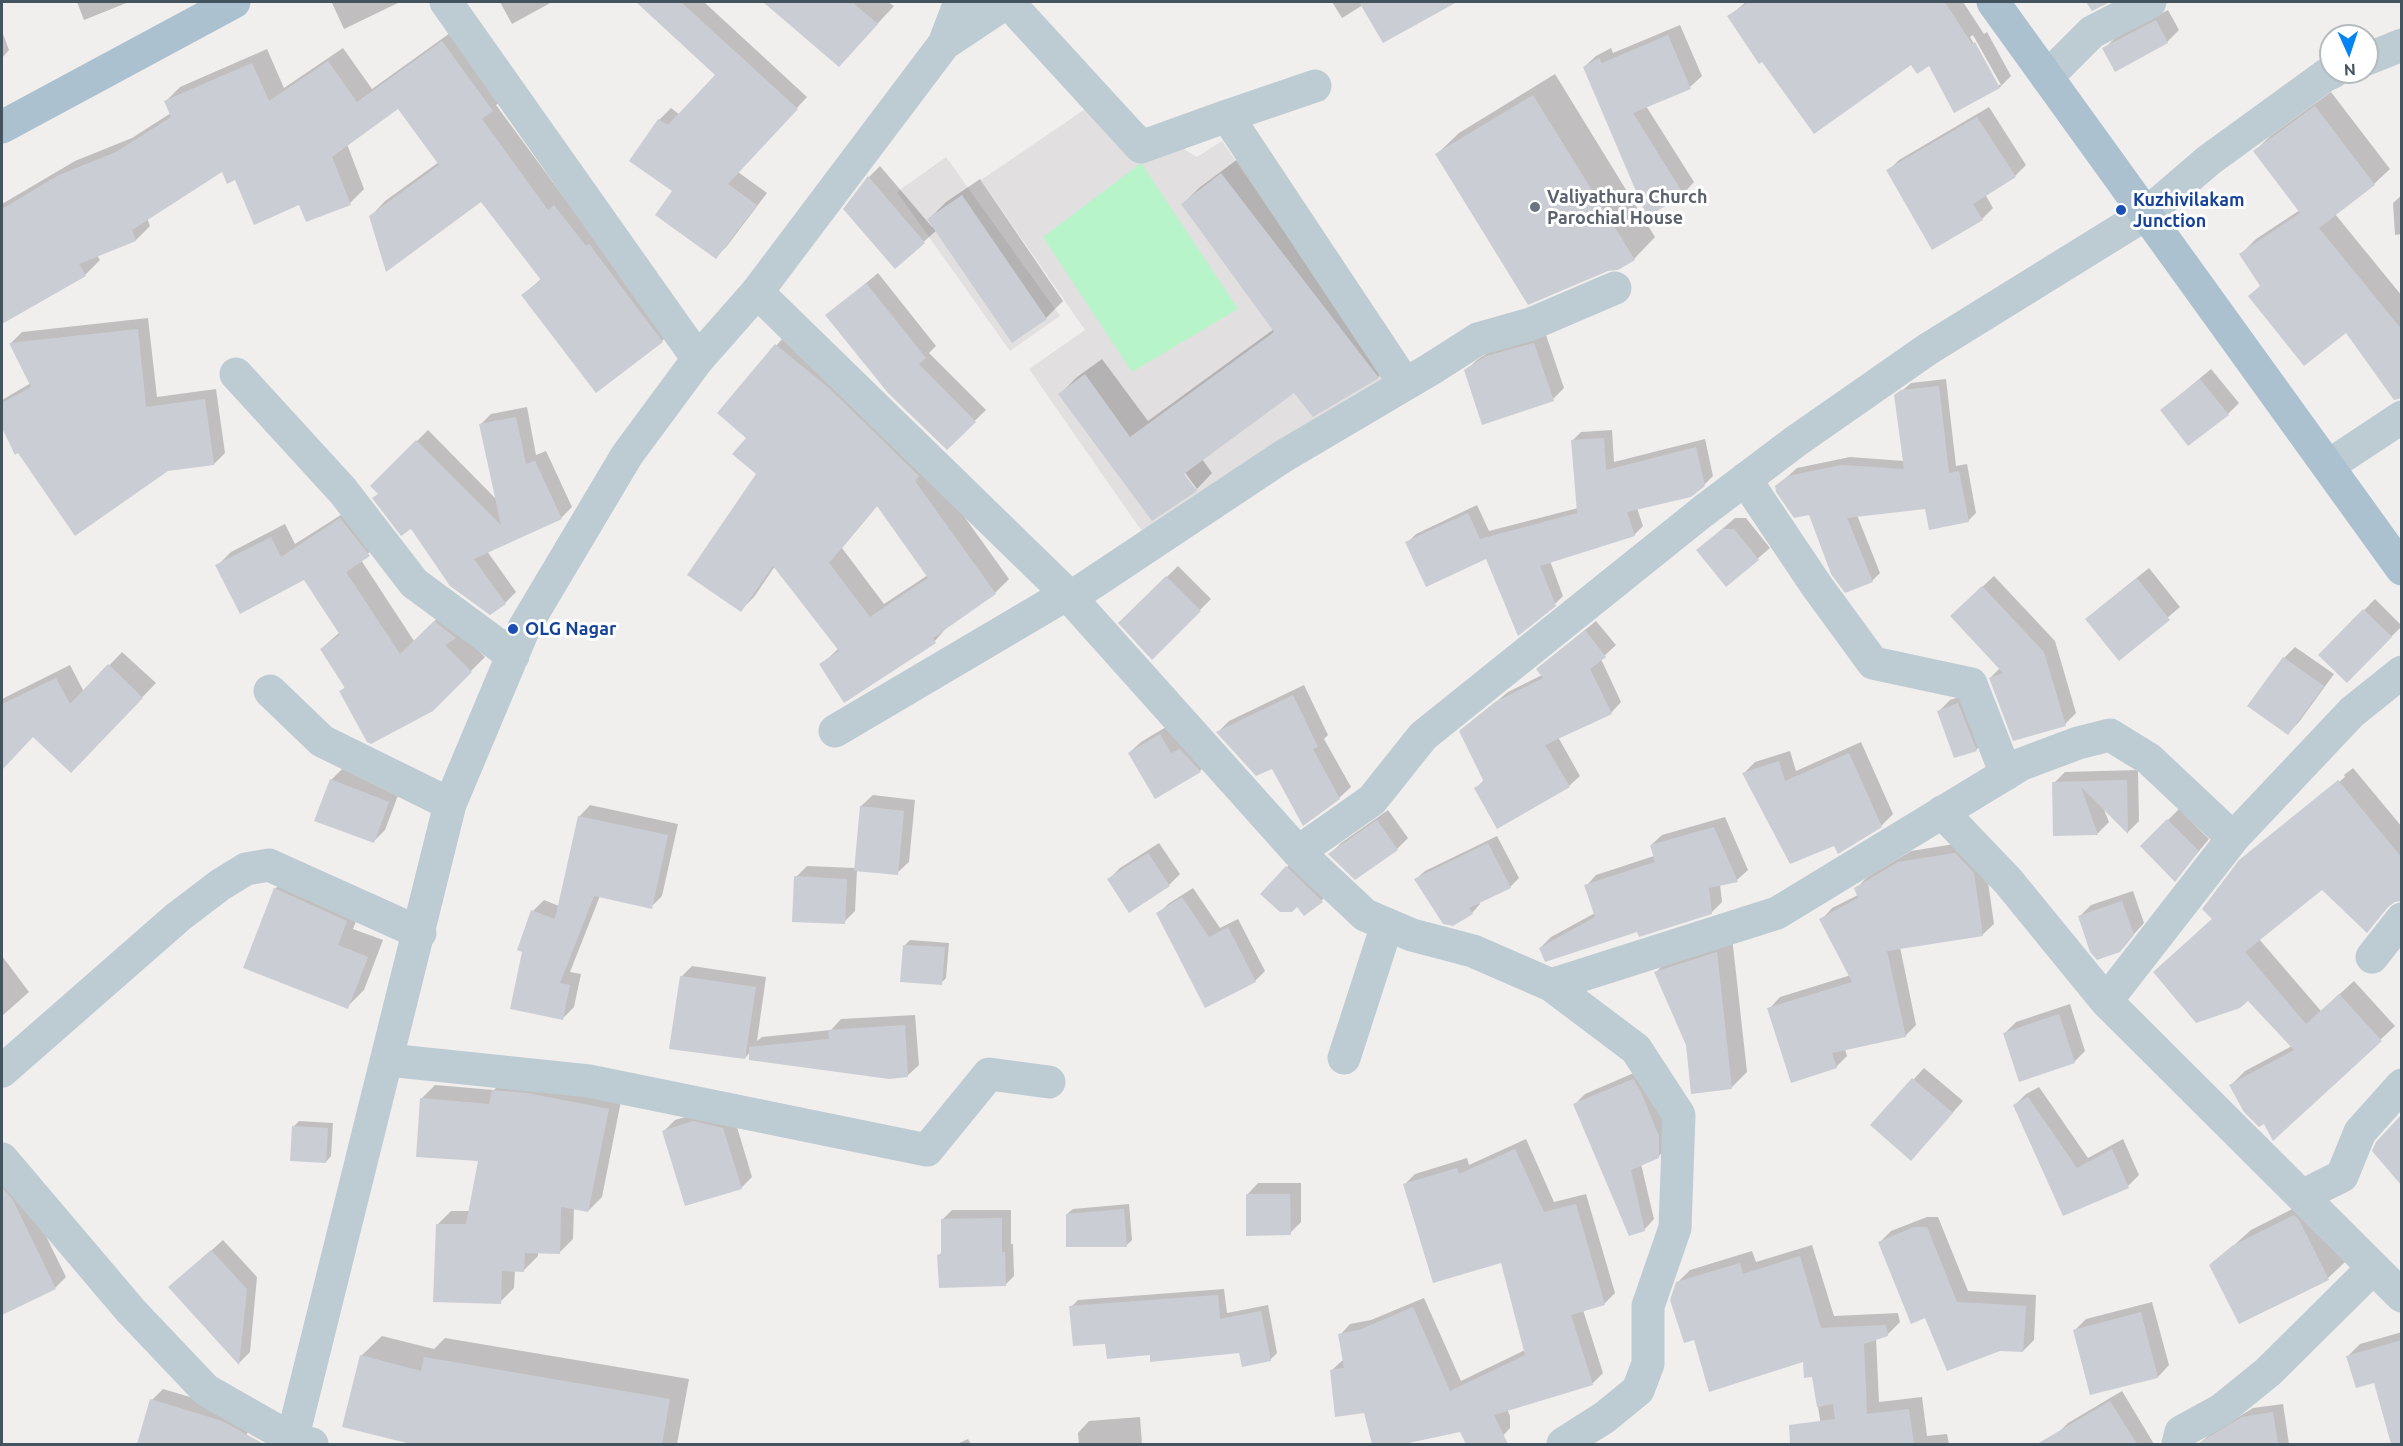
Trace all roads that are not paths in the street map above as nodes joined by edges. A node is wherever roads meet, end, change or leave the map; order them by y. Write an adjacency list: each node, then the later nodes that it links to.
1 (234, 2): 14 (main road)
2 (446, 2): 18 (street)
3 (960, 2): 7 (street)
4 (1007, 2): 7 (street); 13 (street)
5 (1993, 2): 10 (main road)
6 (2150, 2): 10 (street)
7 (944, 44): 17 (street)
8 (2402, 45): 9 (street)
9 (2379, 54)
10 (2047, 76): 15 (main road)
11 (2319, 80): 15 (street)
12 (1315, 86): 13 (street)
13 (1227, 116): 20 (street)
14 (2, 128)
15 (2146, 214): 22 (main road); 23 (street)
16 (1615, 288): 20 (street)
17 (757, 292): 18 (street); 25 (street)
18 (698, 359): 26 (street)
19 (236, 374): 26 (street)
20 (1404, 384): 25 (street)
21 (2402, 417): 22 (street)
22 (2328, 466): 24 (main road)
23 (1745, 479): 30 (street); 34 (street)
24 (2402, 569)
25 (1069, 596): 29 (street); 34 (street)
26 (513, 656): 31 (street)
27 (2402, 672): 33 (street)
28 (270, 691): 31 (street)
29 (835, 731)
30 (2007, 774): 32 (street); 33 (street)
31 (450, 804): 37 (street)
32 (1942, 812): 39 (street); 40 (street)
33 (2233, 838): 40 (street)
34 (1298, 852): 36 (street)
35 (2402, 919): 38 (street)
36 (1387, 925): 39 (street); 41 (street)
37 (420, 933): 42 (street); 43 (street)
38 (2372, 957)
39 (1551, 985): 51 (street)
40 (2106, 1001): 47 (street)
41 (1344, 1058)
42 (388, 1060): 44 (street); 50 (street)
43 (2, 1071)
44 (1049, 1082)
45 (2402, 1085): 47 (street)
46 (2, 1159): 50 (street)
47 (2302, 1196): 48 (street)
48 (2373, 1268): 49 (street); 52 (street)
49 (2402, 1296)
50 (298, 1442)
51 (1563, 1444)
52 (2178, 1444)

